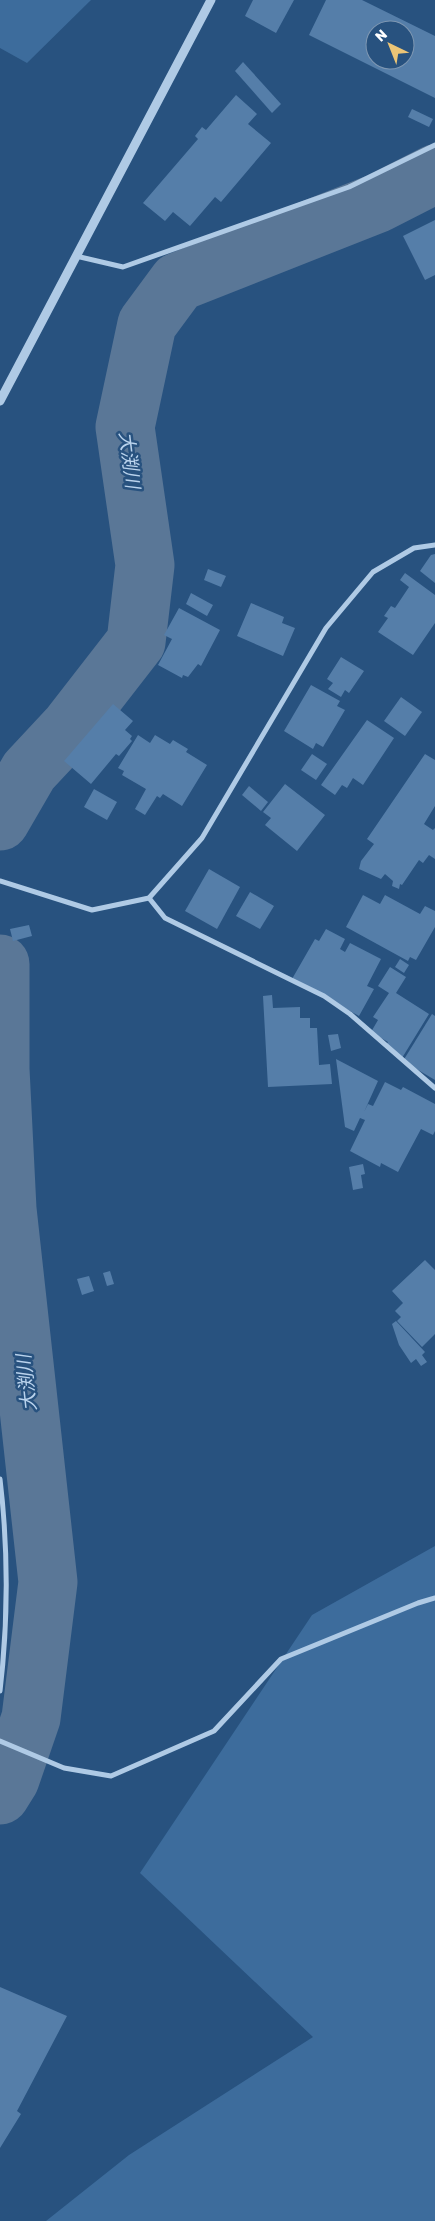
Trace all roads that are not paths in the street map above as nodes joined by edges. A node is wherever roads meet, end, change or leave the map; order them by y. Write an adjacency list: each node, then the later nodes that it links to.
1 (212, 0): 3 (street)
2 (435, 145): 3 (street)
3 (76, 256): 4 (street)
4 (0, 401)
5 (435, 545): 7 (street)
6 (0, 881): 7 (street)
7 (149, 898): 8 (street)
8 (435, 1088)
9 (0, 1479): 11 (street)
10 (435, 1598): 12 (street)
11 (0, 1691)
12 (0, 1740)

